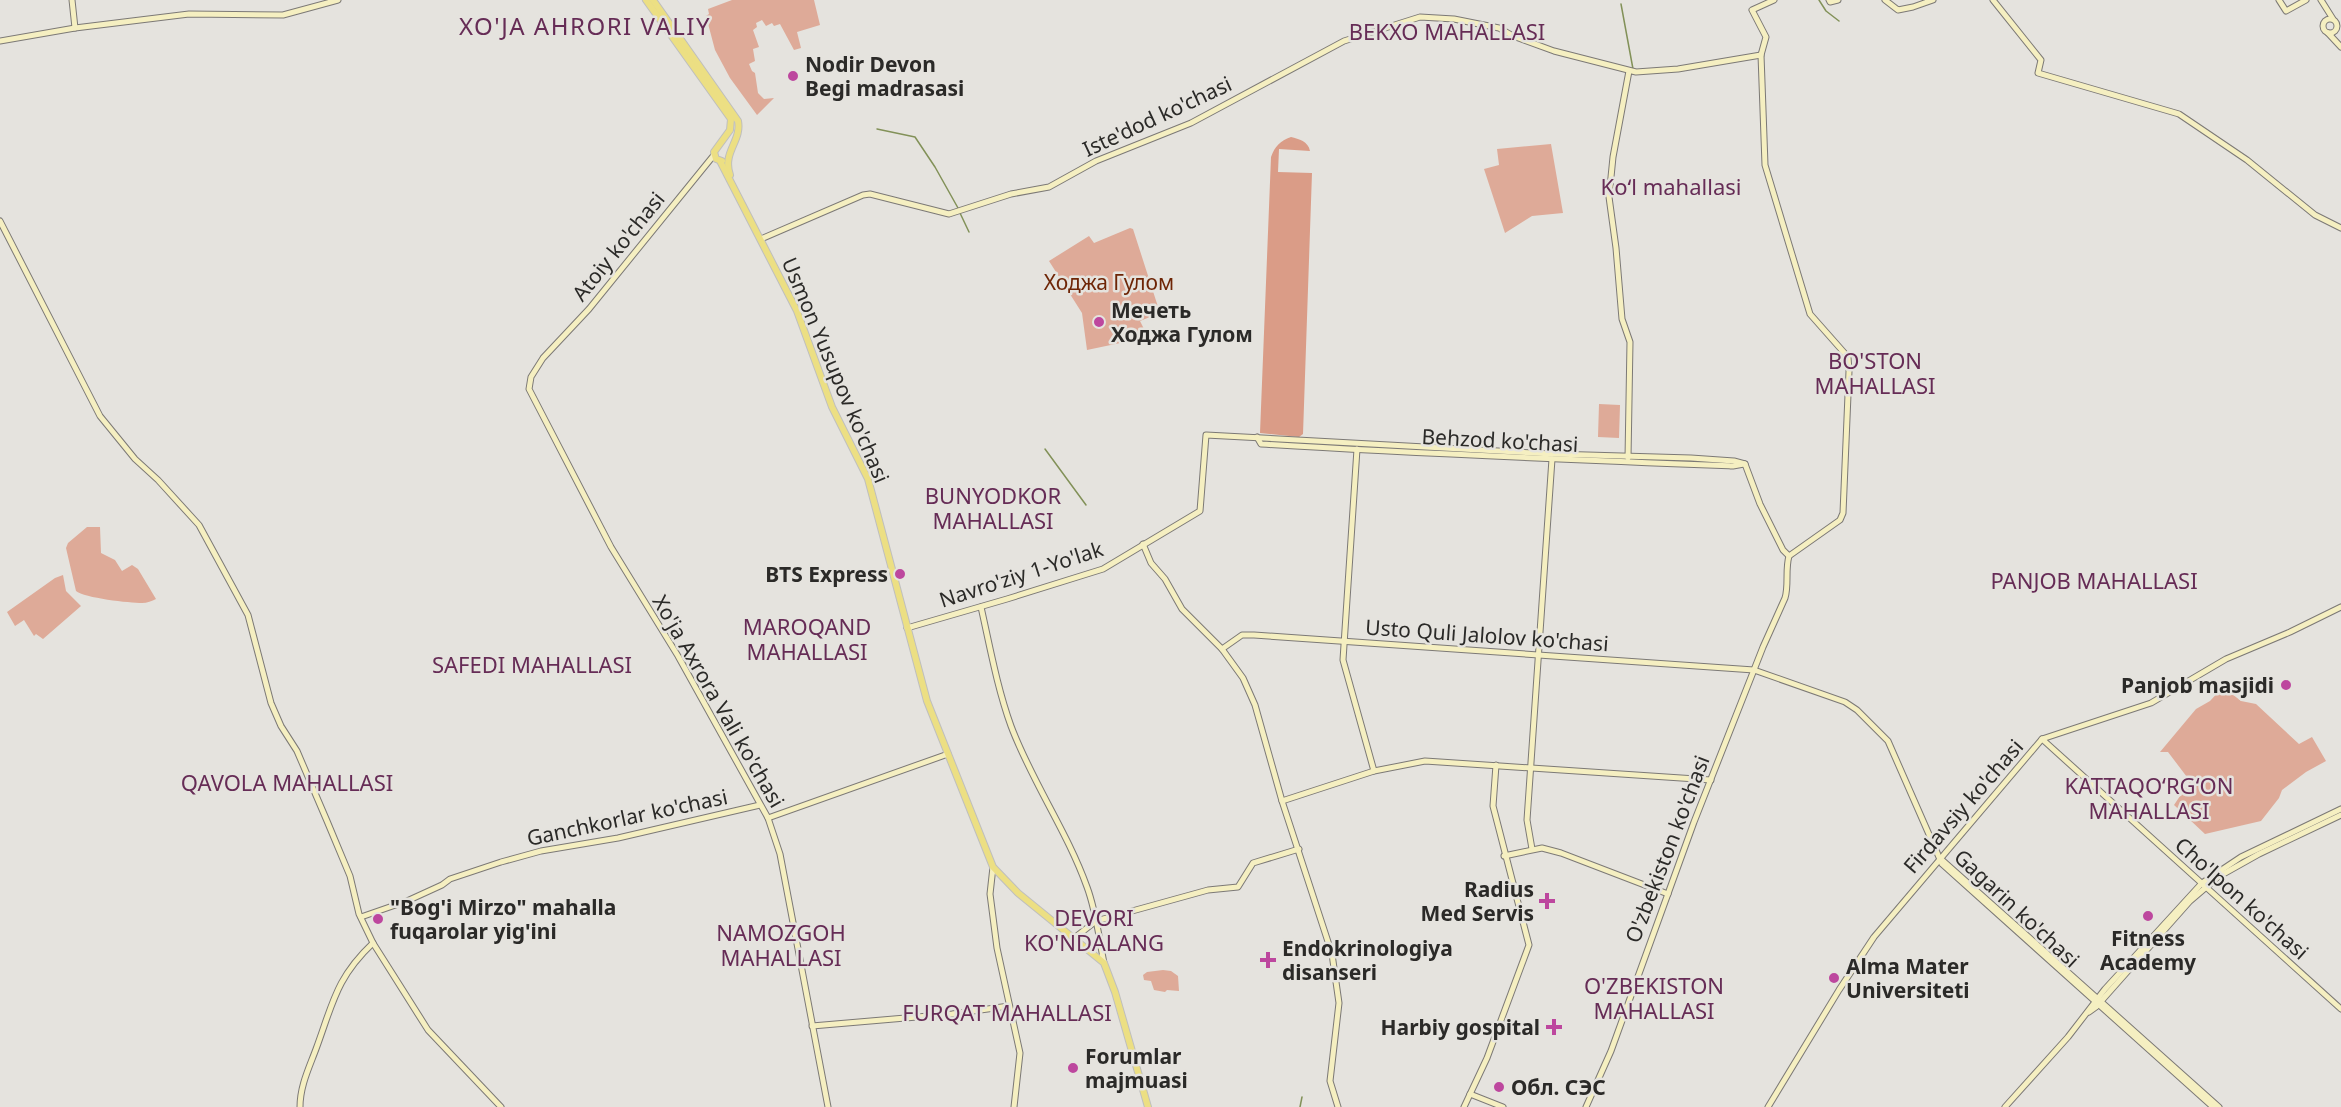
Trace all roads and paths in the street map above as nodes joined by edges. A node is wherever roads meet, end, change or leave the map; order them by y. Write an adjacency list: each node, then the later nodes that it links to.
1 (72, 0): 17 (street)
2 (338, 0): 17 (street)
3 (646, 0): 24 (main road)
4 (653, 0): 26 (main road)
5 (1774, 0): 22 (street)
6 (1829, 0): 7 (street)
7 (1838, 0)
8 (1885, 0): 9 (street)
9 (1933, 0)
10 (1993, 0): 31 (street)
11 (2279, 0): 12 (street)
12 (2306, 0)
13 (2321, 0): 14 (street)
14 (2325, 7): 15 (street); 16 (street)
15 (2332, 19): 16 (street); 18 (street)
16 (2323, 24): 19 (street)
17 (75, 28): 20 (street)
18 (2338, 28): 19 (street); 21 (street)
19 (2328, 33): 21 (street)
20 (0, 41)
21 (2341, 46)
22 (1761, 55): 23 (street, Iste'dod ko'chasi); 39 (street)
23 (1633, 71): 32 (street, Iste'dod ko'chasi); 37 (street)
24 (718, 148): 25 (main road); 26 (main road)
25 (714, 155): 27 (main road, Usmon Yusupov ko'chasi); 28 (street, Atoiy ko'chasi)
26 (728, 156): 27 (main road); 29 (main road, Usmon Yusupov ko'chasi)
27 (720, 161): 28 (street); 29 (main road, Usmon Yusupov ko'chasi)
28 (701, 168): 33 (street, Atoiy ko'chasi)
29 (737, 193): 32 (main road, Usmon Yusupov ko'chasi)
30 (0, 221): 66 (street)
31 (2341, 228)
32 (761, 239): 42 (main road, Usmon Yusupov ko'chasi)
33 (556, 342): 54 (street, Xo'ja Axrora Vali ko'chasi)
34 (1257, 437): 35 (street, Behzod ko'chasi); 36 (street, Behzod ko'chasi); 38 (street, Navro'ziy 1-Yo'lak)
35 (1357, 449): 36 (street, Behzod ko'chasi); 43 (street)
36 (1552, 457): 37 (street, Behzod ko'chasi); 45 (street)
37 (1628, 460): 39 (street, Behzod ko'chasi)
38 (1143, 544): 40 (street, Navro'ziy 1-Yo'lak); 44 (street)
39 (1788, 556): 46 (street, O'zbekiston ko'chasi)
40 (981, 607): 42 (street, Navro'ziy 1-Yo'lak); 67 (street)
41 (2341, 608): 47 (street, Firdavsiy ko'chasi)
42 (907, 628): 48 (main road, Usmon Yusupov ko'chasi)
43 (1346, 642): 44 (street, Usto Quli Jalolov ko'chasi); 45 (street, Usto Quli Jalolov ko'chasi); 51 (street)
44 (1222, 649): 53 (street)
45 (1538, 655): 46 (street, Usto Quli Jalolov ko'chasi); 50 (street)
46 (1754, 670): 52 (street, O'zbekiston ko'chasi); 62 (street, Usto Quli Jalolov ko'chasi)
47 (2042, 739): 62 (street, Firdavsiy ko'chasi); 64 (street, Cho'lpon ko'chasi)
48 (948, 754): 57 (street); 63 (main road, Usmon Yusupov ko'chasi)
49 (1496, 765): 50 (street); 51 (street); 61 (street)
50 (1532, 768): 52 (street); 60 (street)
51 (1374, 771): 53 (street)
52 (1711, 780): 65 (street, O'zbekiston ko'chasi)
53 (1282, 801): 59 (street)
54 (760, 805): 57 (street, Xo'ja Axrora Vali ko'chasi); 66 (street, Ganchkorlar ko'chasi)
55 (2341, 809): 58 (street)
56 (2341, 815): 58 (street)
57 (768, 818): 74 (street, Xo'ja Axrora Vali ko'chasi)
58 (2301, 832): 64 (street)
59 (1299, 849): 67 (street); 81 (street)
60 (1532, 849): 61 (street); 65 (street)
61 (1504, 856): 75 (street)
62 (1940, 858): 71 (street, Gagarin ko'chasi); 85 (street, Firdavsiy ko'chasi)
63 (993, 867): 68 (main road); 72 (street)
64 (2203, 885): 71 (street); 73 (street, Cho'lpon ko'chasi)
65 (1668, 894): 84 (street, O'zbekiston ko'chasi)
66 (361, 917): 69 (street)
67 (1096, 921): 68 (street); 70 (street)
68 (1073, 939): 70 (main road)
69 (373, 942): 76 (street); 77 (street)
70 (1104, 963): 80 (main road)
71 (2098, 1001): 86 (street); 87 (street, Gagarin ko'chasi); 88 (street, Gagarin ko'chasi)
72 (1009, 1006): 74 (street); 79 (street)
73 (2341, 1009)
74 (812, 1023): 78 (street, Xo'ja Axrora Vali ko'chasi)
75 (1470, 1094): 82 (street); 83 (street)
76 (300, 1107)
77 (501, 1107)
78 (828, 1107)
79 (1014, 1107)
80 (1148, 1107)
81 (1338, 1107)
82 (1464, 1107)
83 (1503, 1107)
84 (1586, 1107)
85 (1768, 1107)
86 (2005, 1107)
87 (2213, 1107)
88 (2219, 1107)

